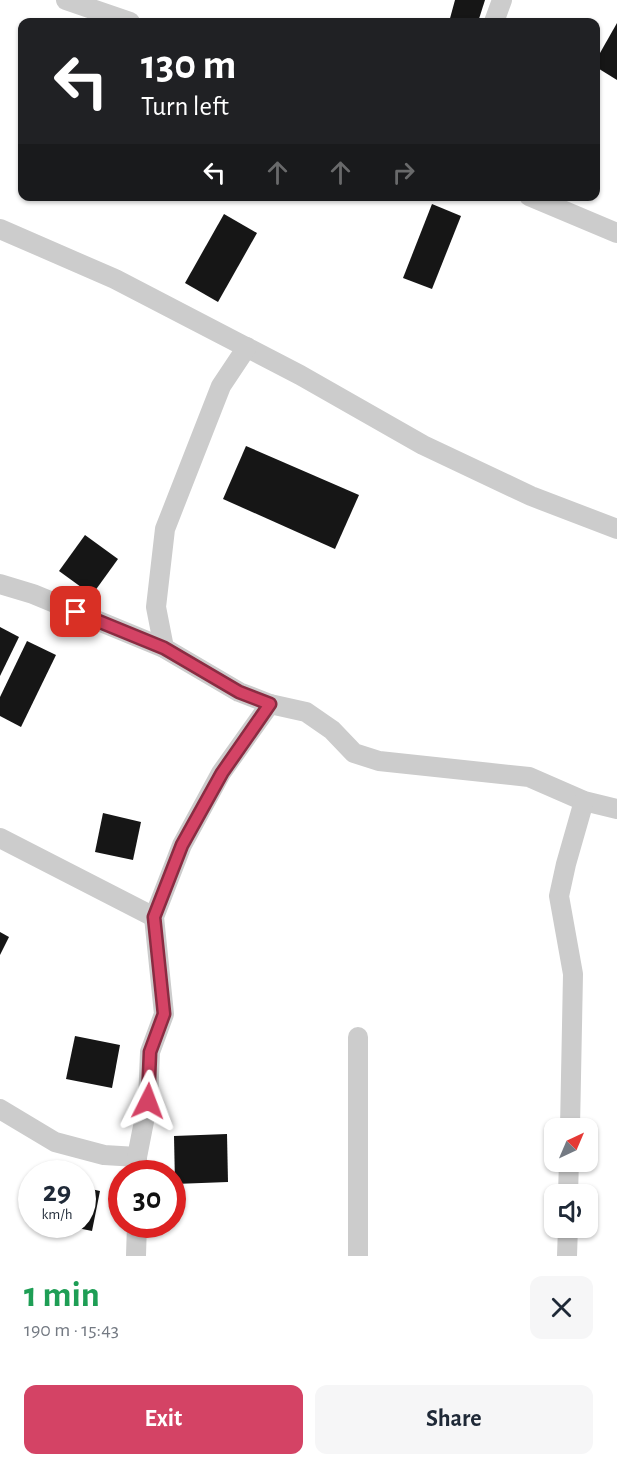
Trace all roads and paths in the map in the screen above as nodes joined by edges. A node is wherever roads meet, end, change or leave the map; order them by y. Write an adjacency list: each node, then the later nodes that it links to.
1 (66, 0): 3 (street)
2 (502, 0): 4 (street)
3 (118, 18)
4 (495, 18)
5 (541, 201): 7 (street)
6 (0, 229): 8 (street)
7 (617, 233)
8 (247, 347): 9 (street); 11 (street)
9 (617, 530)
10 (0, 584): 11 (street)
11 (164, 648): 12 (street)
12 (270, 704): 13 (street); 16 (street)
13 (584, 801): 14 (street); 19 (street)
14 (617, 810)
15 (0, 838): 16 (street)
16 (154, 917): 21 (street)
17 (358, 1037): 25 (street)
18 (0, 1109): 20 (street)
19 (570, 1118)
20 (120, 1160)
21 (138, 1160)
22 (137, 1238): 24 (street)
23 (568, 1238): 26 (street)
24 (136, 1256)
25 (358, 1256)
26 (567, 1256)

